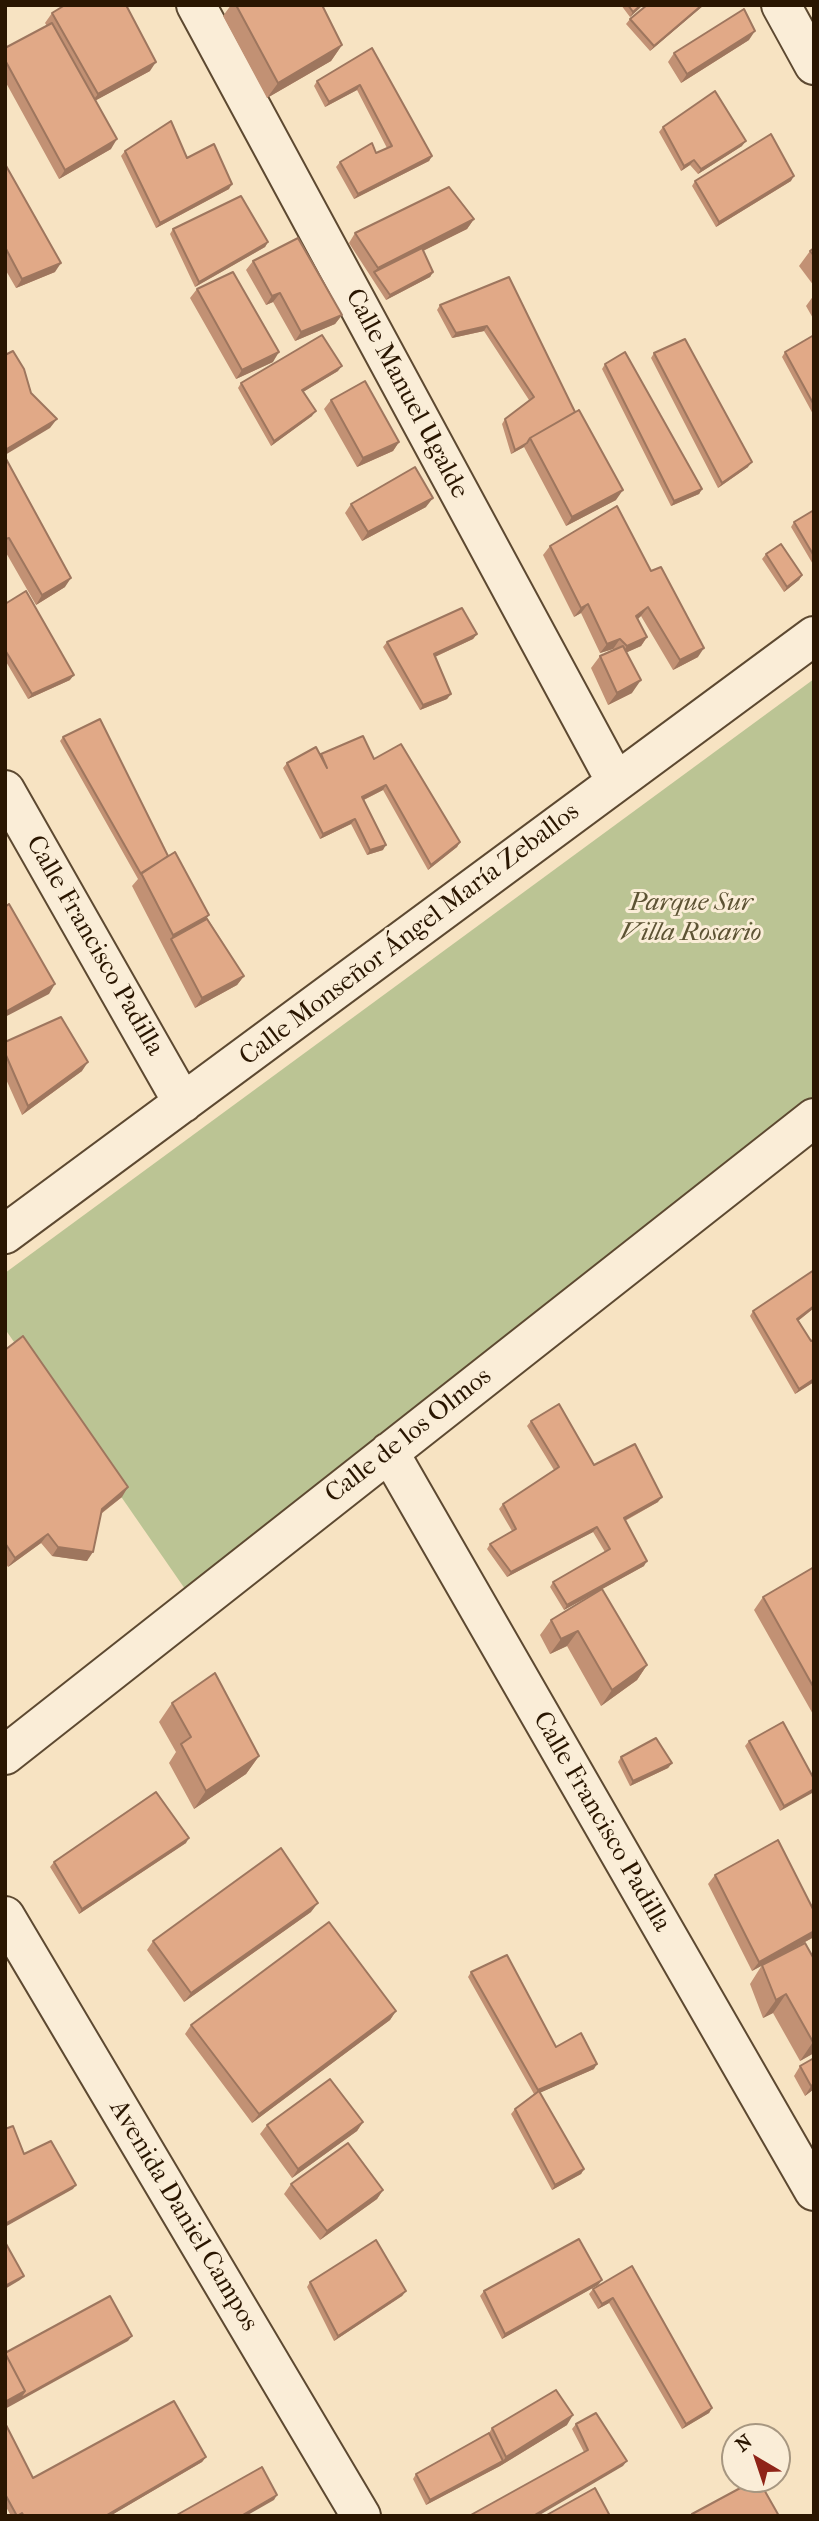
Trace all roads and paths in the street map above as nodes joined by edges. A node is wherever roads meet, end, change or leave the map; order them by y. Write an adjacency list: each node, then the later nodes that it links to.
1 (196, 5): 5 (street, Calle Manuel Ugalde)
2 (781, 5): 3 (street)
3 (814, 65)
4 (814, 636): 5 (street, Calle Monseñor Ángel María Zeballos)
5 (616, 782): 7 (street, Calle Monseñor Ángel María Zeballos)
6 (5, 790): 7 (street, Calle Francisco Padilla)
7 (183, 1103): 9 (street, Calle Monseñor Ángel María Zeballos)
8 (810, 1129): 10 (street, Calle de los Olmos)
9 (5, 1234)
10 (389, 1452): 11 (street, Calle de los Olmos); 13 (street, Calle Francisco Padilla)
11 (5, 1755)
12 (5, 1916): 14 (street, Avenida Daniel Campos)
13 (814, 2191)
14 (360, 2516)

